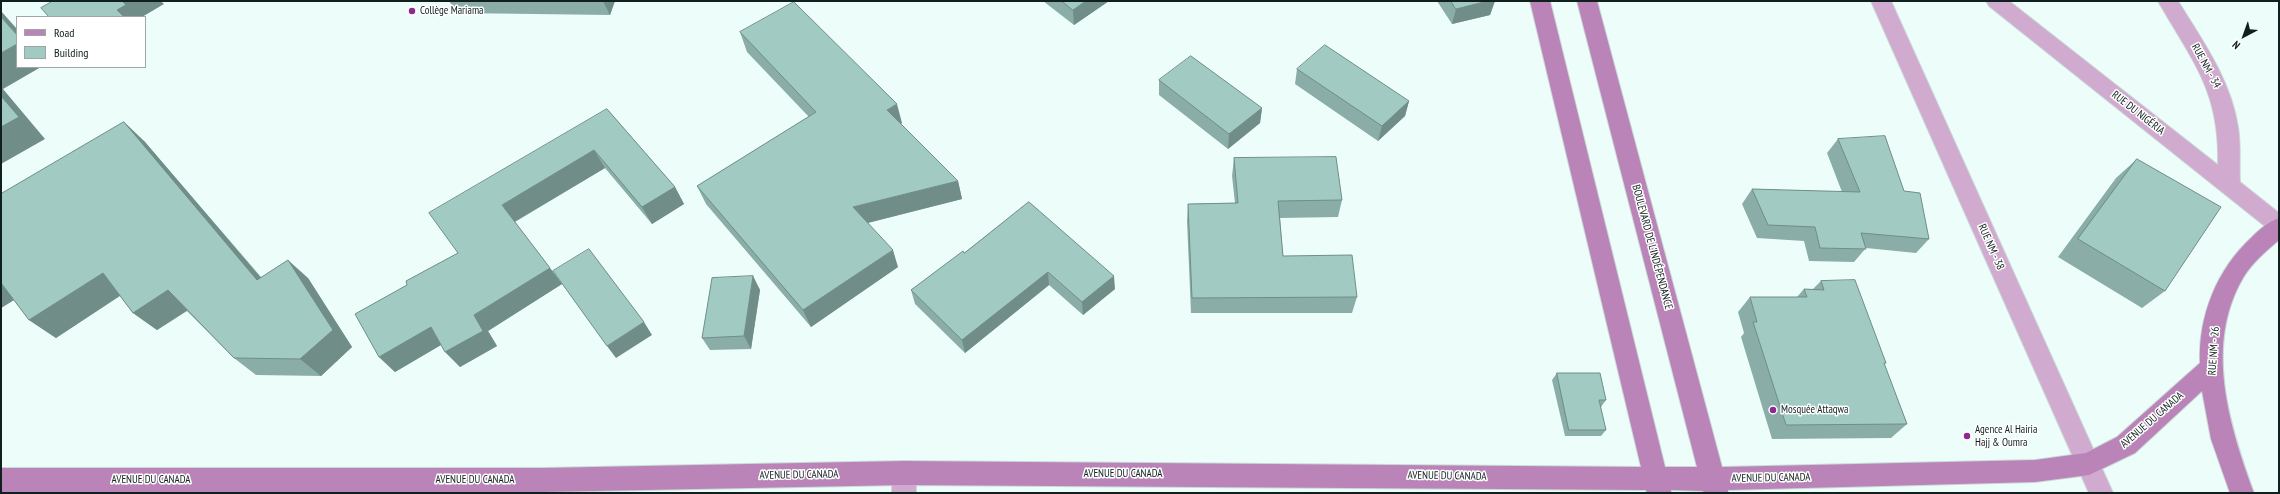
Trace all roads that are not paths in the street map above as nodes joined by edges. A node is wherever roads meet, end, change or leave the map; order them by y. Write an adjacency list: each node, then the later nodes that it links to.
1 (1540, 1): 13 (street)
2 (1588, 1): 14 (street, BOULEVARD DE L'INDÉPENDANCE)
3 (1881, 1): 9 (street, RUE NM - 38)
4 (1996, 1): 6 (street, RUE DU NIGÉRIA)
5 (2168, 1): 6 (street, RUE NM - 34)
6 (2229, 185): 7 (street, RUE DU NIGÉRIA)
7 (2279, 226): 8 (street, RUE NM - 26)
8 (2210, 368): 9 (street, AVENUE DU CANADA); 16 (street, RUE NM - 26)
9 (2089, 464): 14 (street, AVENUE DU CANADA); 15 (street, RUE NM - 38)
10 (1, 480): 12 (street, AVENUE DU CANADA)
11 (904, 483): 12 (street, AVENUE DU CANADA); 13 (street, AVENUE DU CANADA)
12 (182, 486)
13 (1658, 486): 14 (street, AVENUE DU CANADA)
14 (1715, 486)
15 (2101, 493)
16 (2242, 493)

